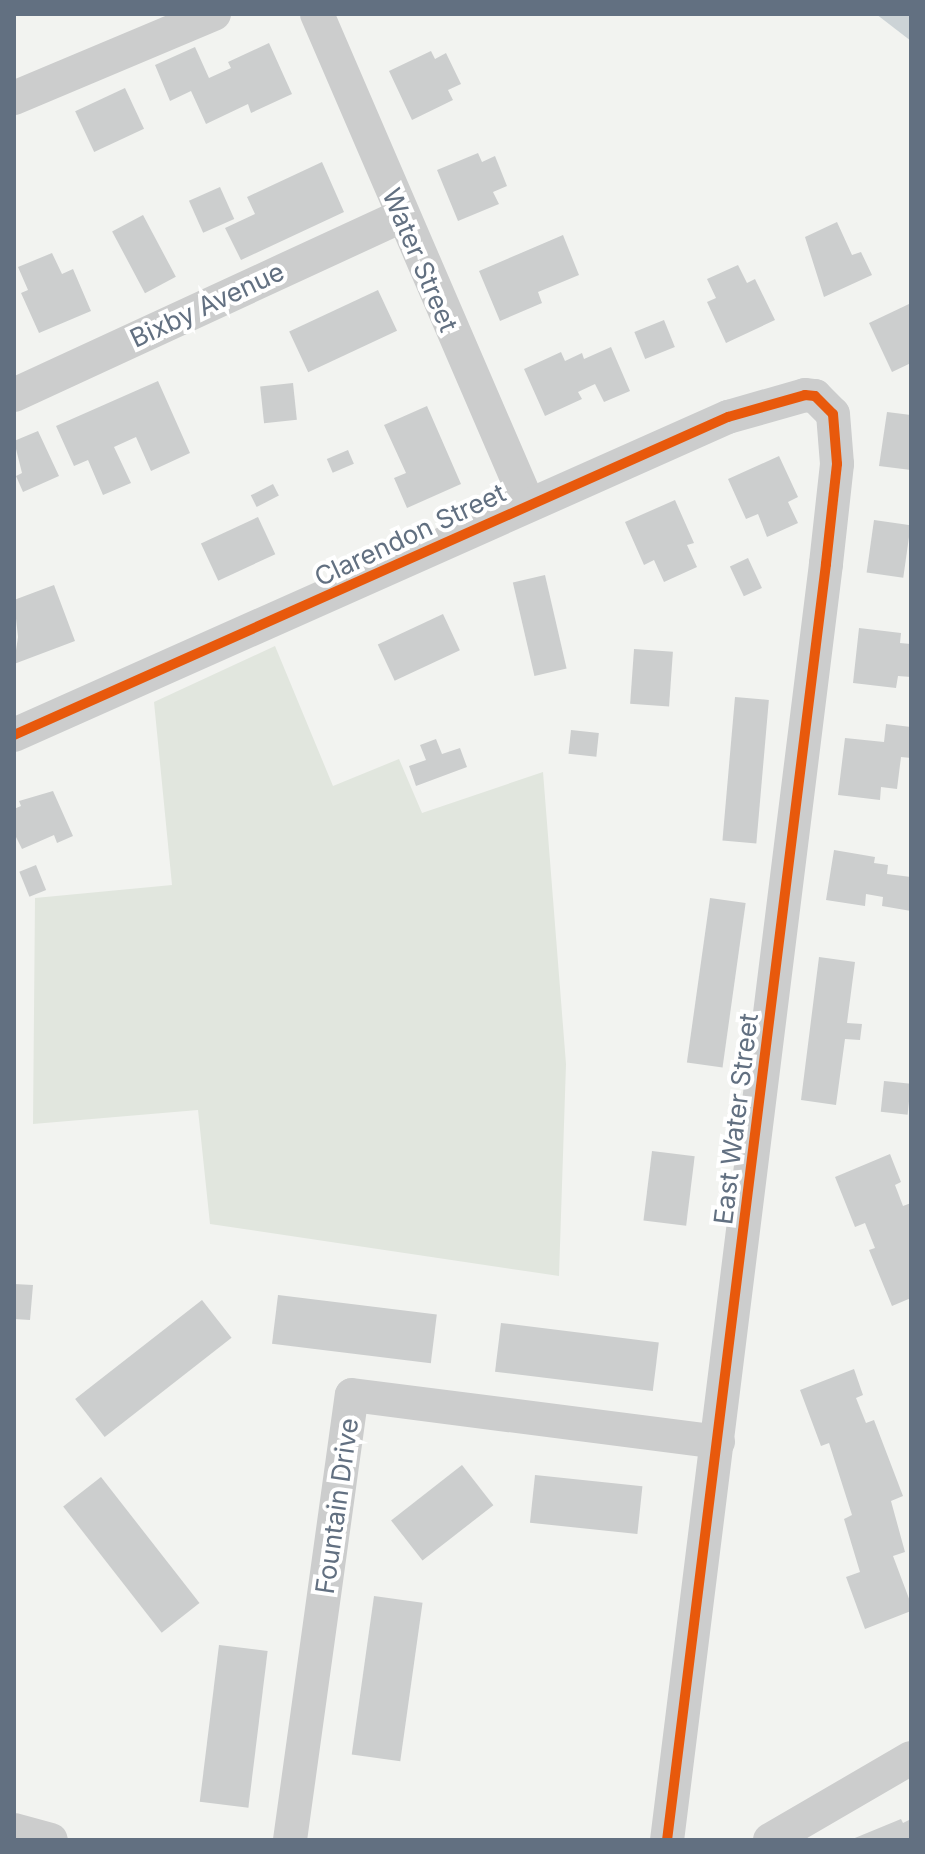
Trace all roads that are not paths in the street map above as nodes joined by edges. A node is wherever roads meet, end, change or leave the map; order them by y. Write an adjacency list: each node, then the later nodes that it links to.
1 (214, 14): 3 (street)
2 (317, 14): 4 (street, Water Street)
3 (14, 98)
4 (401, 216): 5 (street, Bixby Avenue); 7 (street, Water Street)
5 (14, 395)
6 (828, 405): 7 (street, Clarendon Street); 9 (street, East Water Street)
7 (528, 504): 8 (street, Clarendon Street)
8 (14, 735)
9 (718, 1442): 13 (street, Fountain Drive); 14 (street, East Water Street)
10 (911, 1758): 15 (street)
11 (14, 1830): 12 (street)
12 (51, 1840)
13 (290, 1840)
14 (667, 1840)
15 (770, 1840)

